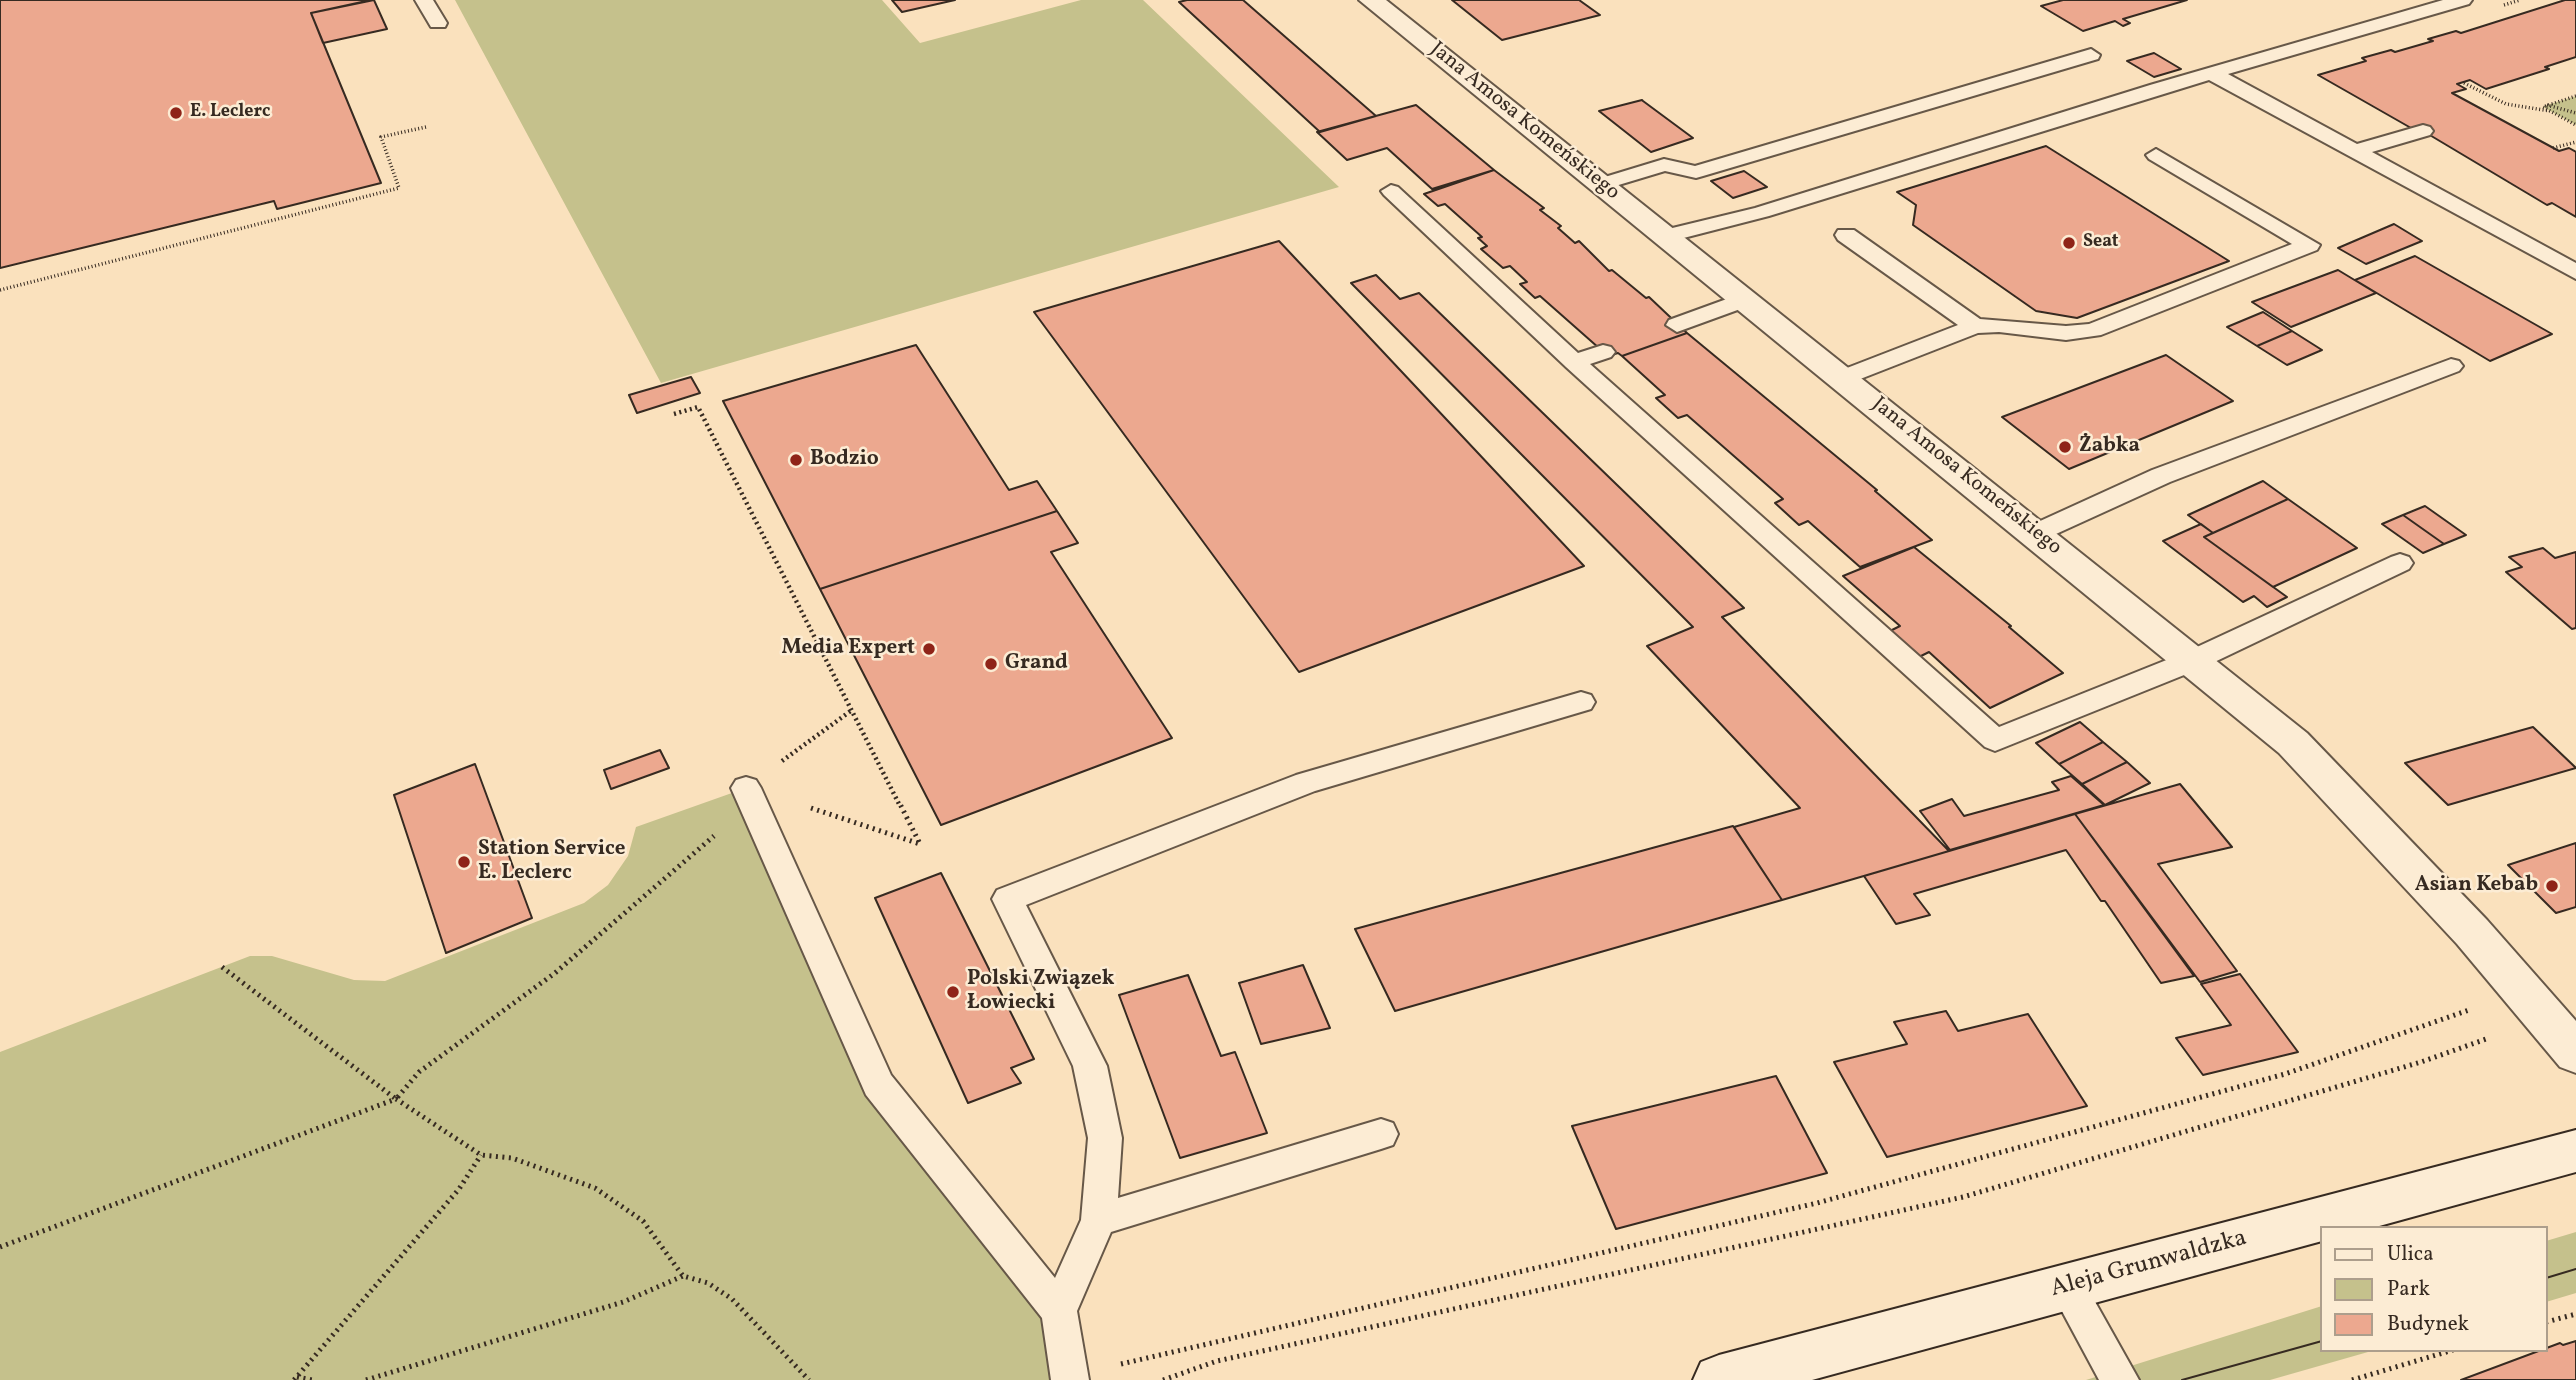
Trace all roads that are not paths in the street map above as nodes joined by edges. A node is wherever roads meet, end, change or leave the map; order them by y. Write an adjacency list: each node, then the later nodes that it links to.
1 (424, 0): 4 (lane)
2 (1371, 0): 10 (street, Jana Amosa Komeńskiego)
3 (2463, 0): 6 (lane)
4 (438, 23)
5 (2091, 55): 10 (lane)
6 (2211, 73): 8 (lane); 12 (lane)
7 (2423, 131): 8 (lane)
8 (2355, 151): 14 (lane)
9 (2155, 155): 17 (lane)
10 (1602, 184): 12 (street, Jana Amosa Komeńskiego)
11 (1391, 191): 19 (lane)
12 (1668, 236): 15 (street, Jana Amosa Komeńskiego)
13 (1846, 236): 17 (lane)
14 (2576, 272)
15 (1746, 299): 16 (lane); 21 (street, Jana Amosa Komeńskiego)
16 (1677, 325)
17 (1975, 326): 21 (lane)
18 (1603, 352): 19 (lane)
19 (1574, 362): 24 (lane)
20 (2451, 366): 22 (lane)
21 (1842, 378): 22 (street, Jana Amosa Komeńskiego)
22 (2036, 533): 24 (street, Jana Amosa Komeńskiego)
23 (2400, 563): 24 (lane)
24 (2194, 660): 27 (street, Jana Amosa Komeńskiego)
25 (1581, 702): 30 (lane)
26 (746, 788): 32 (lane)
27 (2576, 1052)
28 (1381, 1134): 30 (lane)
29 (2576, 1151): 31 (street, Aleja Grunwaldzka)
30 (1098, 1220): 32 (lane)
31 (2067, 1287): 34 (street, Aleja Grunwaldzka); 35 (lane)
32 (1059, 1311): 33 (lane)
33 (1070, 1379)
34 (1721, 1380)
35 (2120, 1380)

